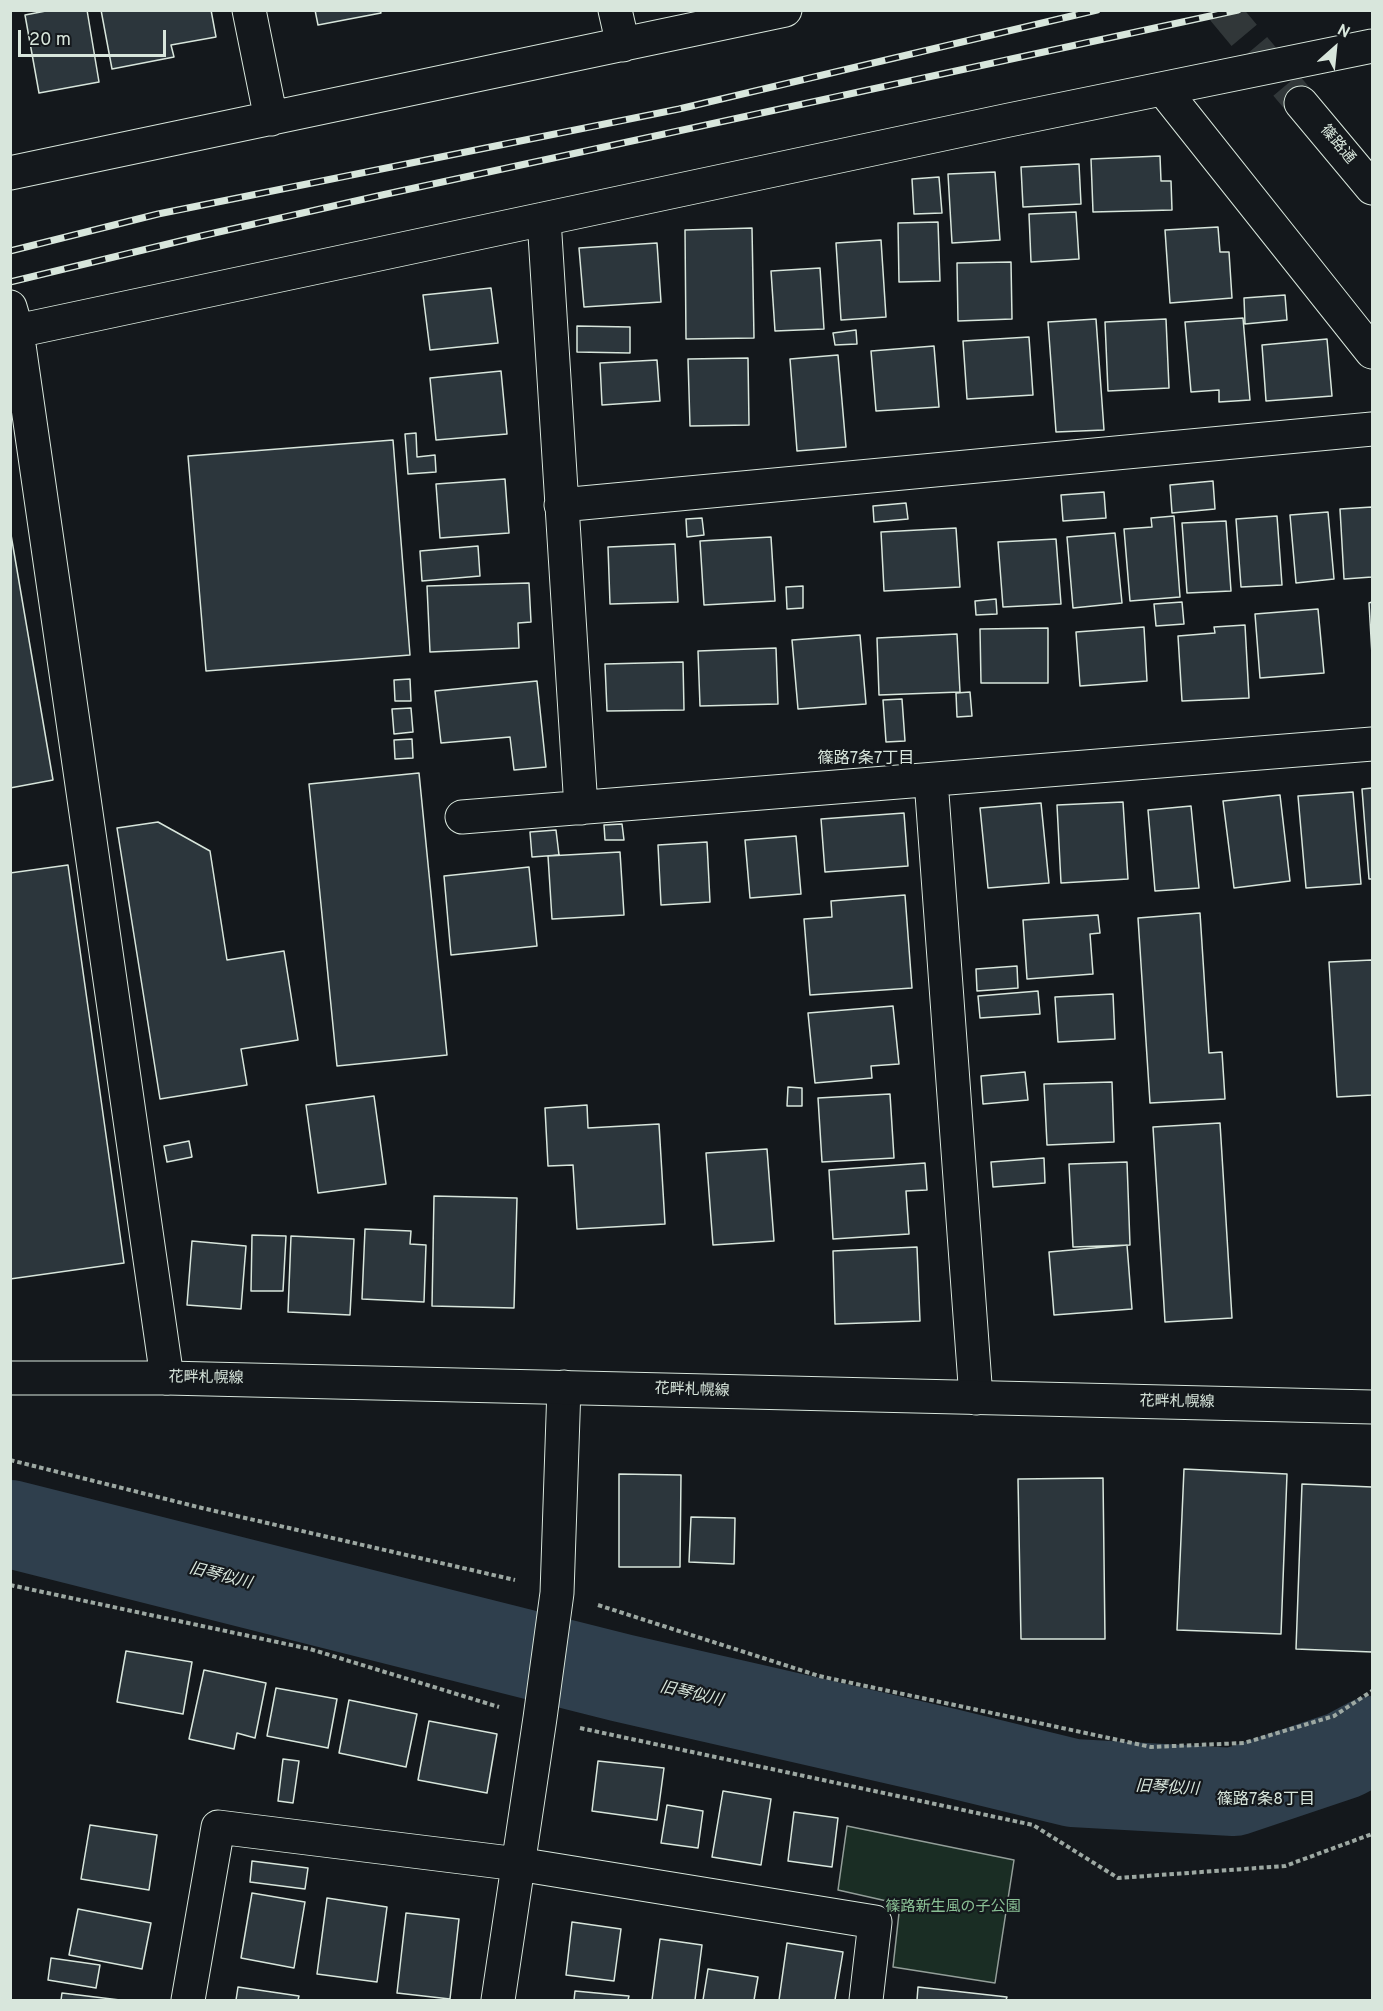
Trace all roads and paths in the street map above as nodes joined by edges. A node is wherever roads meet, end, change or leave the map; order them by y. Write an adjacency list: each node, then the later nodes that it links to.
1 (249, 10): 8 (street)
2 (615, 10): 4 (street)
3 (785, 10): 4 (street)
4 (622, 45): 8 (street)
5 (1372, 46): 6 (street)
6 (1163, 89): 11 (street); 13 (street)
7 (1301, 103): 10 (street, 篠路通)
8 (271, 119): 9 (street)
9 (10, 173)
10 (1372, 188)
11 (544, 219): 12 (street); 15 (street)
12 (14, 319): 21 (street)
13 (1372, 352)
14 (1372, 429): 15 (street)
15 (561, 505): 18 (street)
16 (1372, 744): 17 (street)
17 (931, 780): 18 (street); 23 (street)
18 (580, 808): 19 (street)
19 (462, 817)
20 (10, 1378): 21 (street, 花畔札幌線)
21 (168, 1378): 22 (street, 花畔札幌線)
22 (564, 1387): 23 (street, 花畔札幌線); 33 (street)
23 (976, 1398): 24 (street, 花畔札幌線)
24 (1372, 1407)
25 (10, 1460): 26 (path)
26 (518, 1581)
27 (10, 1585): 30 (path)
28 (595, 1604): 29 (path)
29 (1372, 1691)
30 (505, 1710)
31 (579, 1728): 32 (path)
32 (1372, 1834)
33 (518, 1864): 34 (street); 35 (street); 36 (street)
34 (188, 2001)
35 (498, 2001)
36 (866, 2001)

